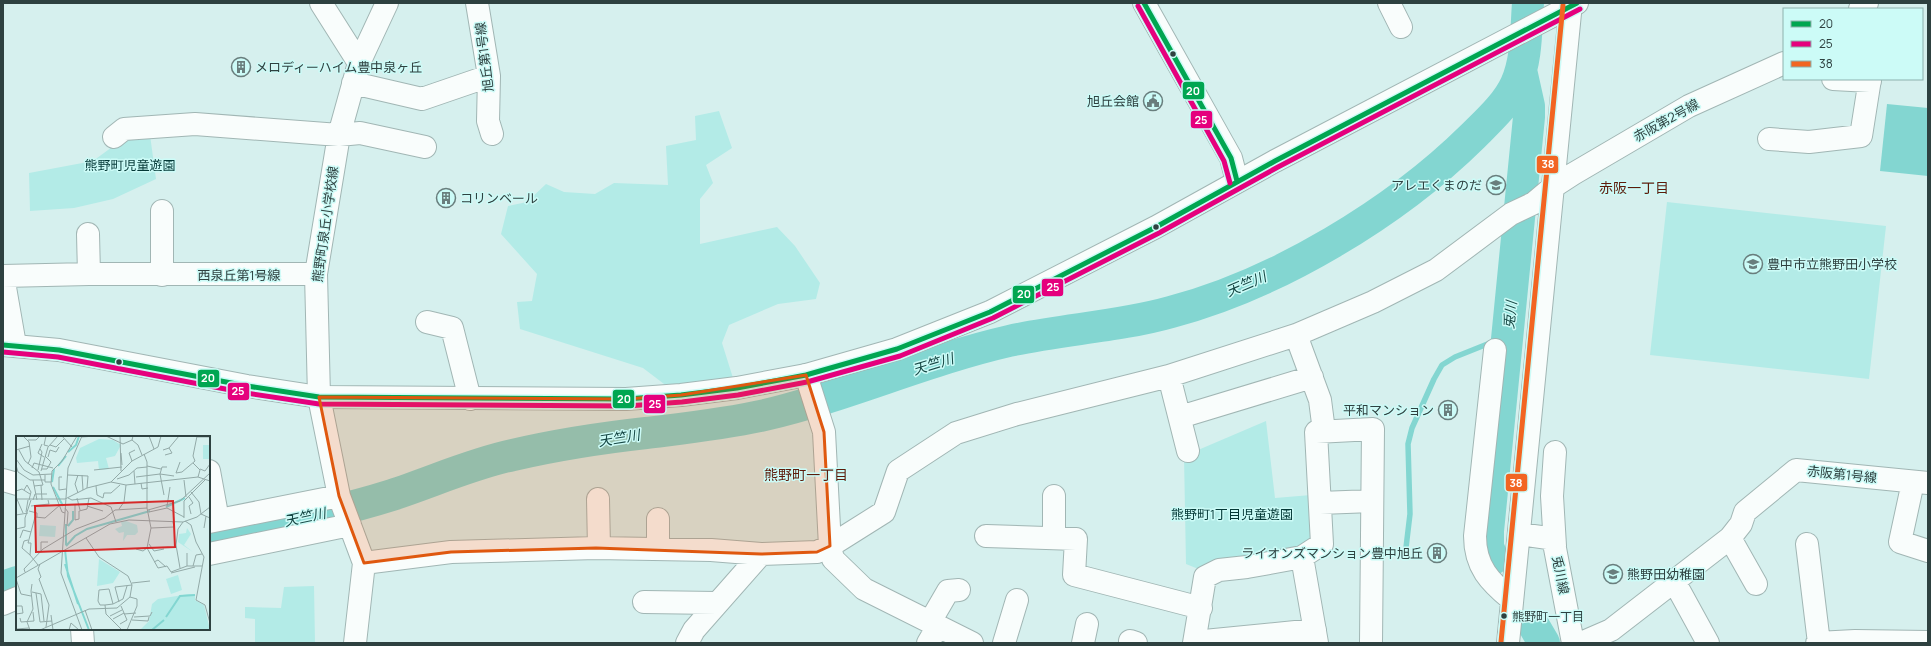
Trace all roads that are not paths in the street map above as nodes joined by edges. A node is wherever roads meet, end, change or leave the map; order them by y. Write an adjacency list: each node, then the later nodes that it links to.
1 (321, 3): 9 (street)
2 (387, 3): 9 (street, 熊野町泉丘小学校線)
3 (477, 3): 10 (street, 旭丘第1号線)
4 (1144, 3): 17 (street)
5 (1389, 3): 7 (street)
6 (1573, 4): 17 (street); 18 (street)
7 (1402, 26)
8 (1783, 63): 18 (street, 赤阪第2号線)
9 (356, 73): 10 (street); 13 (street, 熊野町泉丘小学校線)
10 (489, 76): 12 (street, 旭丘第1号線)
11 (1870, 80): 15 (street)
12 (492, 134)
13 (339, 135): 14 (street); 16 (street); 22 (street, 熊野町泉丘小学校線)
14 (114, 137)
15 (1769, 139)
16 (425, 147)
17 (1237, 181): 30 (street)
18 (1553, 187): 25 (street, 赤阪第2号線); 48 (street)
19 (162, 210): 23 (street)
20 (88, 234): 21 (street)
21 (89, 274): 23 (street, 西泉丘第1号線); 26 (street, 西泉丘第1号線)
22 (316, 274): 23 (street, 西泉丘第1号線); 31 (street, 熊野町泉丘小学校線)
23 (162, 275)
24 (428, 322): 32 (street)
25 (1296, 335): 28 (street, 赤阪第2号線); 29 (street)
26 (9, 345): 31 (street)
27 (1495, 350): 67 (street)
28 (1169, 376): 33 (street); 53 (street, 赤阪第2号線)
29 (1312, 377): 33 (street); 34 (street)
30 (808, 382): 32 (street); 53 (street)
31 (320, 397): 32 (street); 45 (street, 熊野町泉丘小学校線)
32 (470, 399)
33 (1180, 417): 35 (street)
34 (1324, 431): 43 (street); 44 (street)
35 (1188, 451)
36 (1555, 452): 54 (street)
37 (3, 480): 40 (street)
38 (210, 481): 47 (street)
39 (1921, 483): 51 (street, 赤阪第1号線); 57 (street)
40 (16, 484)
41 (1054, 496): 50 (street)
42 (598, 499): 55 (street)
43 (1372, 501): 44 (street); 82 (street)
44 (1320, 503): 60 (street)
45 (344, 510): 47 (street); 58 (street); 61 (street, 熊野町泉丘小学校線)
46 (658, 519): 56 (street)
47 (214, 521)
48 (1519, 534): 54 (street, 兎川線); 67 (street)
49 (986, 536): 50 (street)
50 (1054, 538): 71 (street)
51 (1730, 538): 62 (street, 赤阪第1号線); 63 (street)
52 (1807, 544): 87 (street)
53 (830, 546): 59 (street, 赤阪第2号線); 73 (street)
54 (1555, 546): 84 (street, 兎川線)
55 (599, 548): 56 (street, 赤阪第2号線); 61 (street, 赤阪第2号線)
56 (658, 549): 59 (street, 赤阪第2号線)
57 (1928, 551)
58 (210, 554)
59 (761, 554): 69 (street)
60 (1302, 557): 71 (street); 74 (street)
61 (364, 563): 77 (street, 熊野町泉丘小学校線)
62 (1674, 581): 85 (street, 赤阪第1号線); 86 (street)
63 (1756, 584)
64 (959, 590): 73 (street)
65 (16, 598): 70 (street)
66 (1017, 600): 80 (street)
67 (1512, 600): 83 (street)
68 (644, 602): 69 (street)
69 (718, 603): 78 (street)
70 (3, 604)
71 (1201, 608): 81 (street)
72 (82, 630): 76 (street)
73 (932, 630): 79 (street)
74 (1316, 637): 81 (street)
75 (1928, 642): 87 (street)
76 (83, 643)
77 (355, 643)
78 (687, 643)
79 (972, 643)
80 (1004, 643)
81 (1194, 643)
82 (1371, 643)
83 (1508, 643)
84 (1573, 643)
85 (1581, 643)
86 (1708, 643)
87 (1818, 643)

